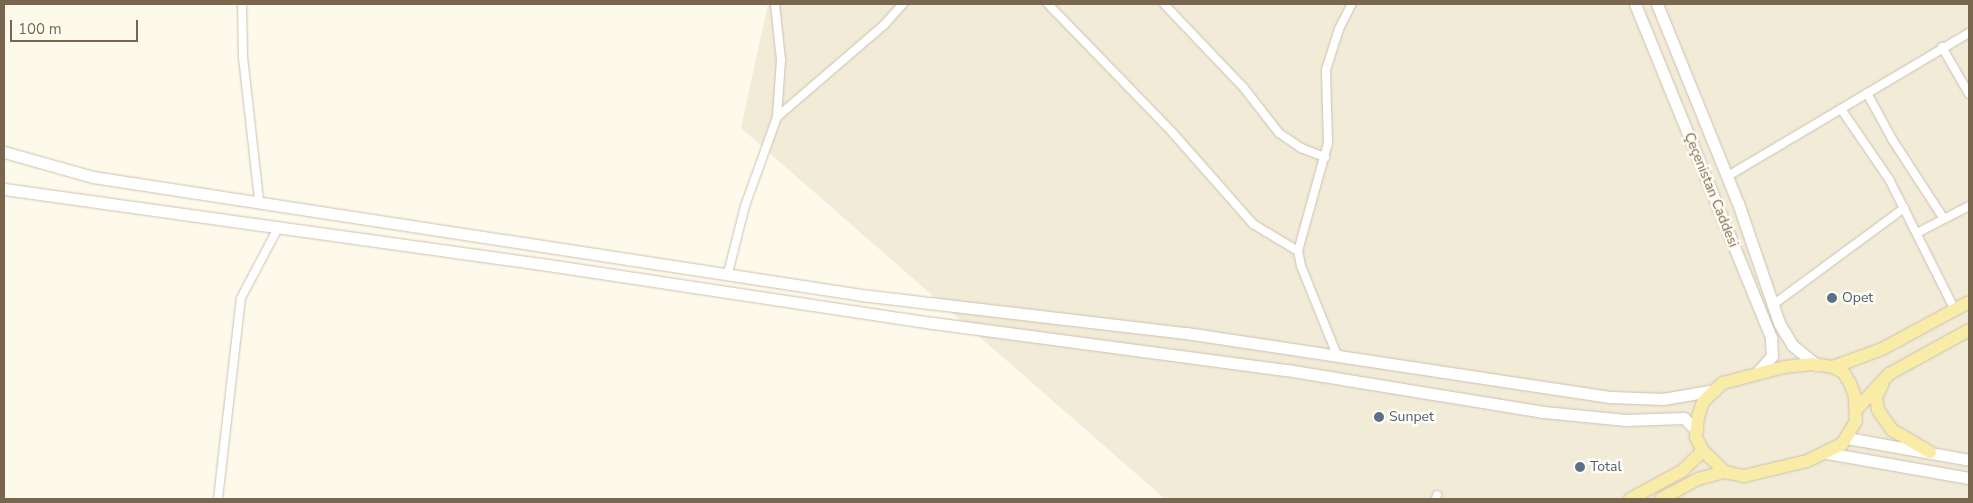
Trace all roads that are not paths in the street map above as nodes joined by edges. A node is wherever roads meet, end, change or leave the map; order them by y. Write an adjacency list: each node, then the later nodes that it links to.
1 (242, 4): 19 (street)
2 (774, 4): 14 (street)
3 (903, 4): 14 (street)
4 (1048, 4): 25 (street)
5 (1164, 4): 16 (street)
6 (1352, 4): 16 (street)
7 (1635, 4): 34 (main road, Çeçenistan Caddesi)
8 (1657, 4): 17 (main road, Çeçenistan Caddesi)
9 (1969, 33): 10 (street)
10 (1942, 47): 11 (street); 12 (street)
11 (1867, 93): 13 (street); 22 (street)
12 (1969, 94)
13 (1841, 109): 17 (street); 21 (street)
14 (777, 117): 26 (street)
15 (4, 152): 19 (main road)
16 (1325, 157): 25 (street)
17 (1728, 176): 28 (main road, Çeçenistan Caddesi)
18 (4, 188): 23 (main road)
19 (259, 200): 26 (main road)
20 (1969, 206): 22 (street)
21 (1904, 208): 24 (street); 28 (street)
22 (1944, 220): 24 (street)
23 (278, 228): 38 (main road); 46 (street)
24 (1917, 233): 29 (street)
25 (1298, 251): 31 (street)
26 (728, 273): 31 (main road)
27 (1969, 302): 29 (main road)
28 (1774, 304): 32 (main road, Çeçenistan Caddesi)
29 (1955, 310): 33 (main road)
30 (1969, 330): 35 (main road)
31 (1337, 355): 36 (main road)
32 (1817, 365): 33 (main road); 34 (main road)
33 (1833, 367): 37 (main road)
34 (1756, 374): 36 (main road)
35 (1889, 374): 37 (main road); 41 (main road)
36 (1715, 390): 38 (main road)
37 (1856, 410): 39 (main road)
38 (1697, 431): 40 (main road)
39 (1847, 438): 41 (main road); 42 (main road)
40 (1703, 451): 44 (main road); 47 (main road)
41 (1930, 452): 43 (main road)
42 (1827, 453): 44 (main road); 45 (main road)
43 (1969, 460)
44 (1725, 472): 48 (main road)
45 (1969, 478)
46 (218, 499)
47 (1630, 499)
48 (1661, 499)

